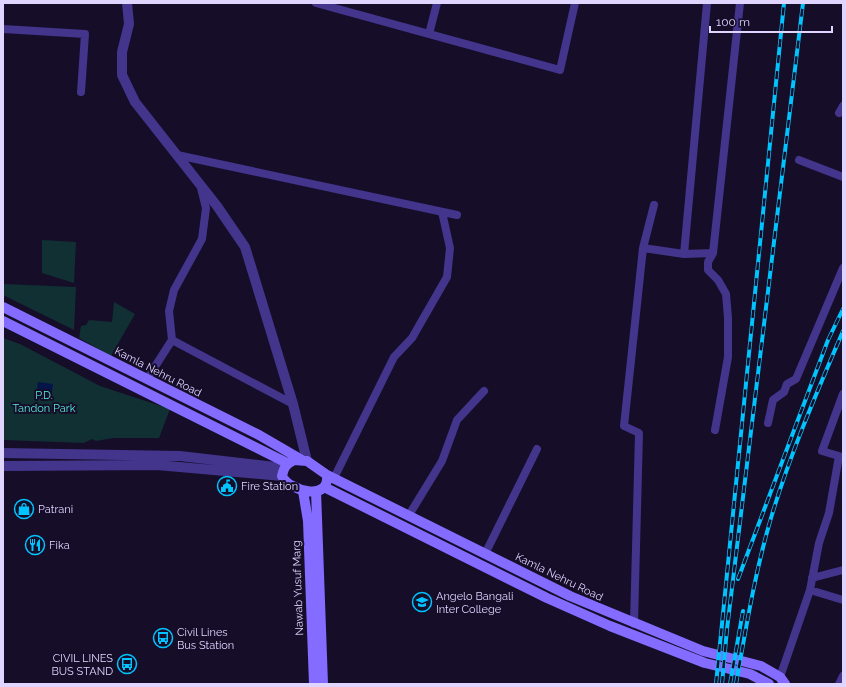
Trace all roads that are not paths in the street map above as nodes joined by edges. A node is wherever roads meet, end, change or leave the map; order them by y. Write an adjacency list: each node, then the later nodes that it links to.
1 (128, 3): 11 (street)
2 (316, 3): 7 (street)
3 (437, 3): 9 (street)
4 (576, 3): 9 (street)
5 (707, 3): 20 (street)
6 (740, 3): 19 (street)
7 (342, 6): 9 (street)
8 (3, 28): 10 (street)
9 (428, 34)
10 (81, 92)
11 (177, 155): 14 (street); 16 (street)
12 (799, 160): 13 (street)
13 (843, 177)
14 (200, 184): 24 (street); 28 (street)
15 (654, 205): 18 (street)
16 (442, 212): 17 (street); 36 (street)
17 (457, 215)
18 (643, 248): 20 (street); 47 (street)
19 (713, 253): 20 (street); 30 (street)
20 (684, 254)
21 (843, 268): 29 (street)
22 (3, 307): 25 (main road, Kamla Nehru Road)
23 (3, 321): 35 (main road)
24 (172, 340): 25 (street); 28 (street)
25 (147, 379): 33 (main road, Kamla Nehru Road)
26 (484, 391): 39 (street)
27 (843, 394): 42 (street)
28 (293, 404): 33 (street)
29 (768, 423)
30 (715, 430)
31 (537, 449): 40 (street)
32 (3, 453): 35 (street)
33 (304, 461): 35 (main road); 36 (main road, Kamla Nehru Road)
34 (3, 466): 35 (street)
35 (284, 469): 38 (main road)
36 (331, 476): 37 (main road); 39 (main road, Kamla Nehru Road)
37 (320, 489): 38 (main road); 46 (main road, Kamla Nehru Road); 51 (main road)
38 (303, 491): 50 (main road, Nawab Yusuf Marg)
39 (409, 515): 40 (main road, Kamla Nehru Road)
40 (485, 554): 44 (main road, Kamla Nehru Road)
41 (843, 570): 42 (street)
42 (812, 578): 43 (street)
43 (810, 590): 45 (street); 49 (street)
44 (570, 596): 46 (main road); 47 (main road, Kamla Nehru Road)
45 (843, 600)
46 (565, 606): 52 (main road, Kamla Nehru Road)
47 (634, 624): 49 (main road, Kamla Nehru Road)
48 (843, 676): 53 (street)
49 (782, 681)
50 (314, 684)
51 (323, 684)
52 (769, 684)
53 (839, 684)

